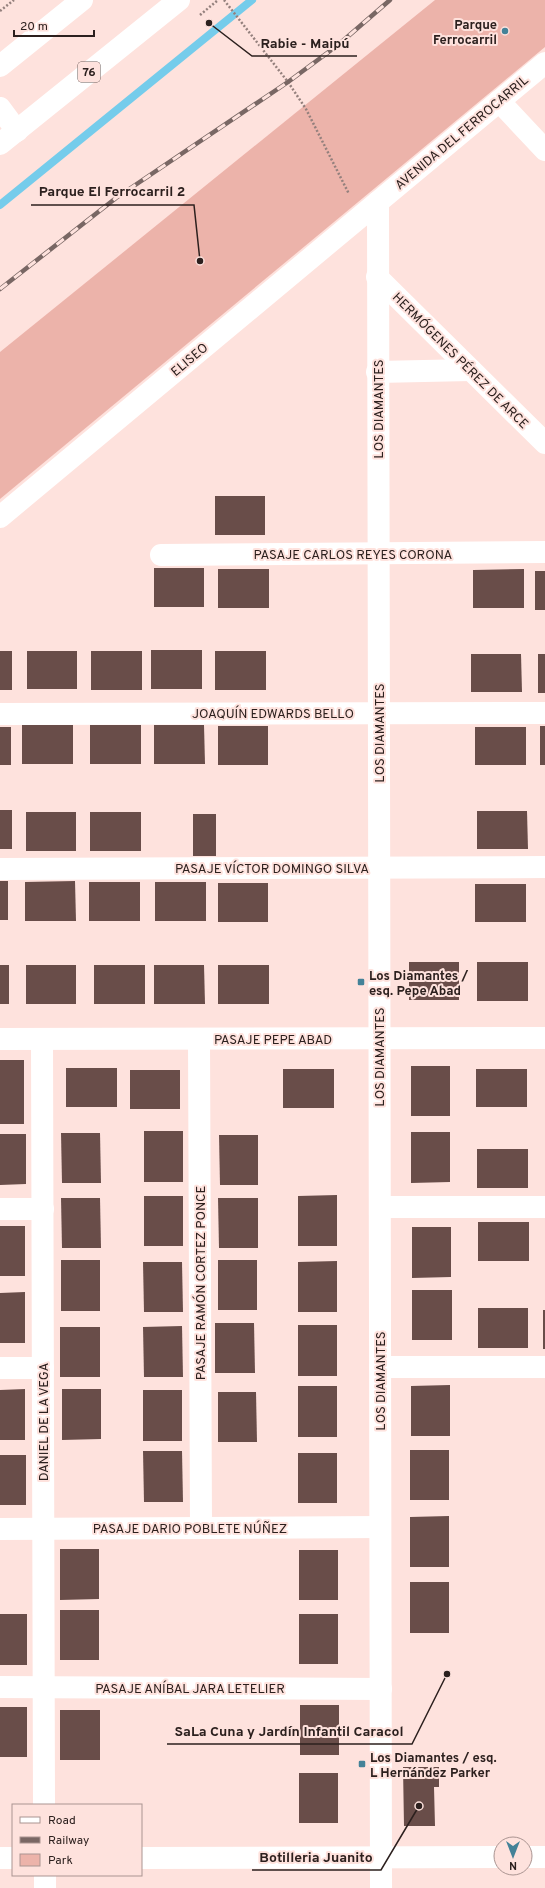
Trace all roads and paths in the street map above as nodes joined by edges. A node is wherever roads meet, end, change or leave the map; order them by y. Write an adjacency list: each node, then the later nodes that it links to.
1 (14, 0): 5 (path)
2 (82, 0): 7 (street)
3 (179, 0): 10 (street, 76)
4 (224, 0): 14 (path)
5 (0, 11)
6 (545, 63): 8 (street, AVENIDA DEL FERROCARRIL)
7 (0, 66)
8 (499, 101): 12 (street); 13 (street, AVENIDA DEL FERROCARRIL)
9 (0, 108): 10 (street)
10 (17, 131): 11 (street, 76)
11 (0, 144)
12 (545, 150)
13 (378, 202): 14 (street, ELISEO); 15 (street, LOS DIAMANTES)
14 (360, 216): 19 (street, ELISEO)
15 (378, 277): 16 (street, HERMÓGENES PÉREZ DE ARCE); 17 (street, LOS DIAMANTES)
16 (471, 370): 17 (street); 18 (street, HERMÓGENES PÉREZ DE ARCE)
17 (378, 372): 22 (street, LOS DIAMANTES)
18 (545, 443)
19 (0, 517)
20 (545, 552): 22 (street, PASAJE CARLOS REYES CORONA)
21 (161, 554): 22 (street, PASAJE CARLOS REYES CORONA)
22 (378, 554): 23 (street, LOS DIAMANTES)
23 (379, 713): 24 (street, JOAQUÍN EDWARDS BELLO); 25 (street, JOAQUÍN EDWARDS BELLO); 26 (street, LOS DIAMANTES)
24 (545, 713)
25 (0, 714)
26 (379, 867): 27 (street, PASAJE VÍCTOR DOMINGO SILVA); 28 (street, PASAJE VÍCTOR DOMINGO SILVA); 29 (street, LOS DIAMANTES)
27 (545, 867)
28 (0, 870)
29 (379, 1038): 30 (street, PASAJE PEPE ABAD); 33 (street, PASAJE PEPE ABAD); 35 (street, LOS DIAMANTES)
30 (545, 1038)
31 (0, 1039): 32 (street, PASAJE PEPE ABAD)
32 (42, 1039): 33 (street, PASAJE PEPE ABAD); 37 (street, DANIEL DE LA VEGA)
33 (199, 1039): 43 (street, PASAJE RAMÓN CORTEZ PONCE)
34 (545, 1207): 35 (street)
35 (380, 1208): 38 (street, LOS DIAMANTES)
36 (0, 1209): 37 (street)
37 (43, 1209): 41 (street, DANIEL DE LA VEGA)
38 (380, 1367): 39 (street); 42 (street, LOS DIAMANTES)
39 (545, 1367)
40 (0, 1368): 41 (street)
41 (43, 1368): 45 (street, DANIEL DE LA VEGA)
42 (380, 1527): 43 (street, PASAJE DARIO POBLETE NÚÑEZ); 48 (street, LOS DIAMANTES)
43 (201, 1528): 45 (street, PASAJE DARIO POBLETE NÚÑEZ)
44 (0, 1529): 45 (street, PASAJE DARIO POBLETE NÚÑEZ)
45 (43, 1529): 47 (street, DANIEL DE LA VEGA)
46 (0, 1687): 47 (street, PASAJE ANÍBAL JARA LETELIER)
47 (44, 1687): 48 (street, PASAJE ANÍBAL JARA LETELIER); 49 (street, DANIEL DE LA VEGA)
48 (381, 1689): 50 (street, LOS DIAMANTES)
49 (44, 1804)
50 (381, 1857): 51 (street); 56 (street); 59 (street, LOS DIAMANTES)
51 (493, 1857)
52 (533, 1857): 53 (street)
53 (545, 1857)
54 (0, 1858): 55 (street)
55 (12, 1858)
56 (142, 1858)
57 (44, 1876): 58 (street)
58 (45, 1888)
59 (381, 1888)

